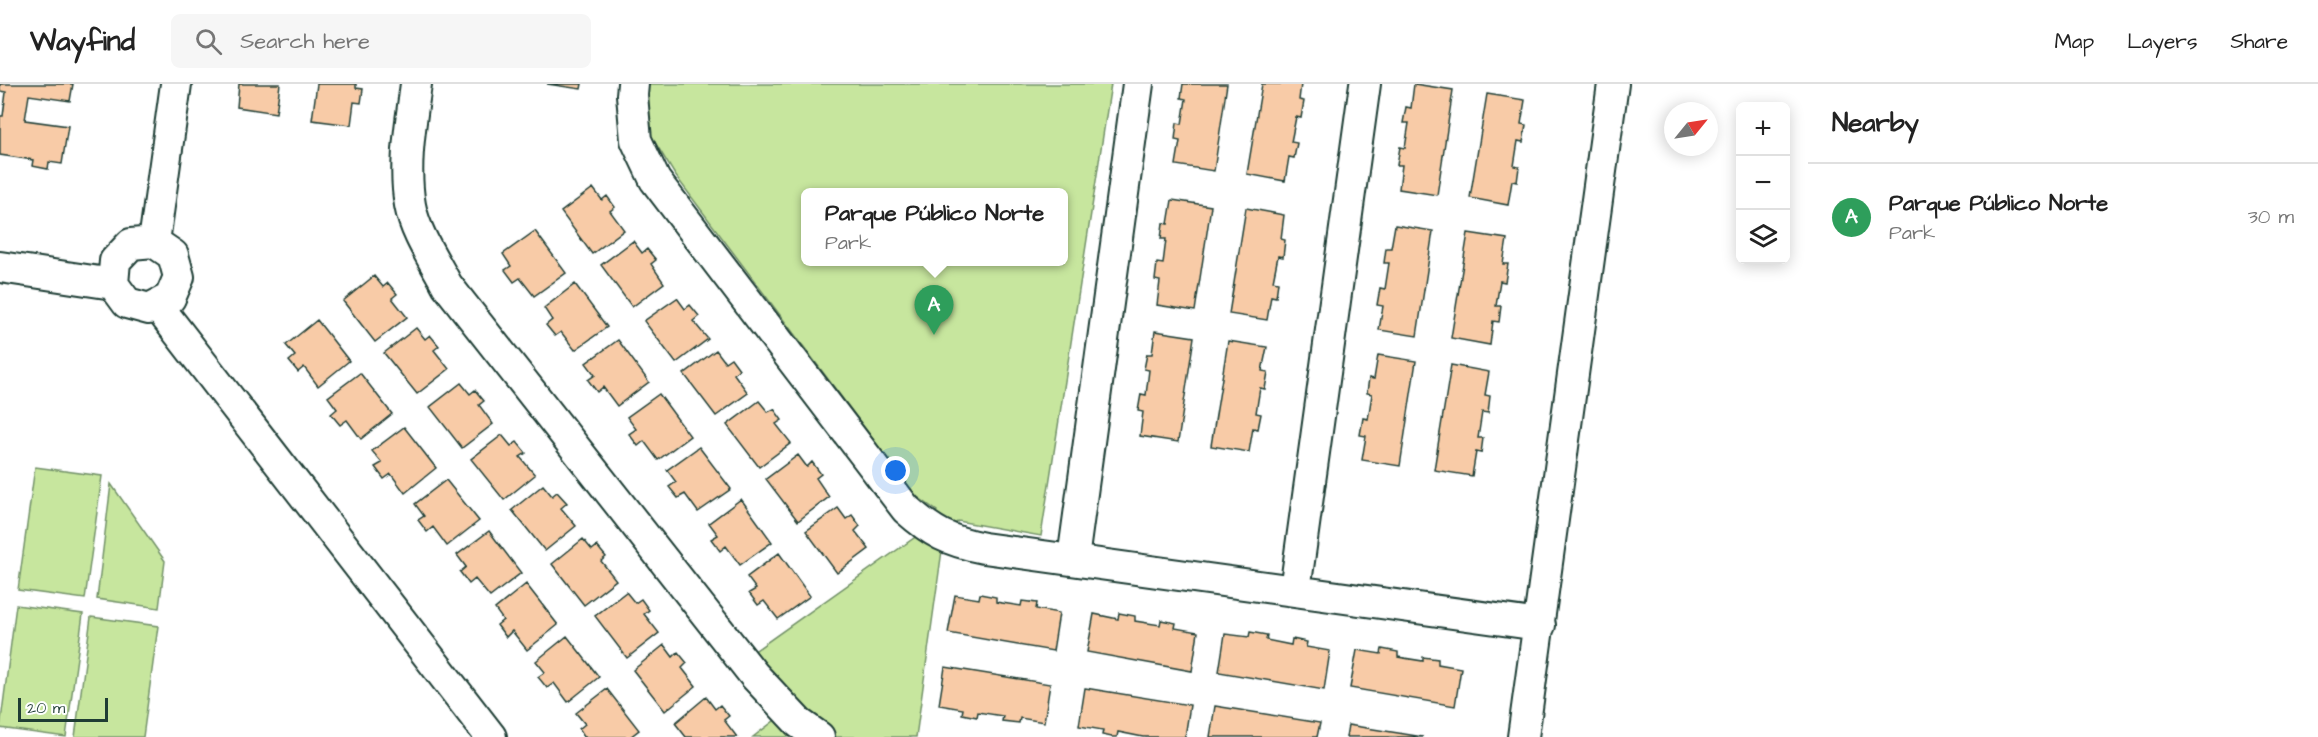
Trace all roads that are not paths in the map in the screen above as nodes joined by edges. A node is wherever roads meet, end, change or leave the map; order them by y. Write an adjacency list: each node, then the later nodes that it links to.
1 (176, 84): 7 (street)
2 (416, 84): 15 (street)
3 (633, 84): 11 (street)
4 (1138, 84): 11 (street)
5 (1365, 84): 12 (street)
6 (1613, 84): 13 (street)
7 (154, 242): 9 (street); 10 (street)
8 (0, 267): 9 (street)
9 (113, 284): 10 (street)
10 (157, 304): 14 (street)
11 (1073, 559): 12 (street)
12 (1295, 590): 13 (street)
13 (1540, 625): 16 (street)
14 (491, 737)
15 (819, 737)
16 (1523, 737)

